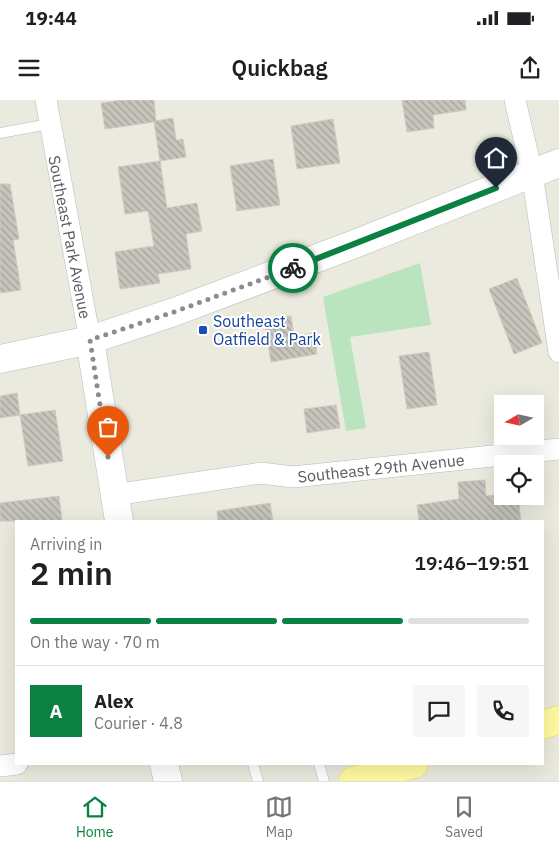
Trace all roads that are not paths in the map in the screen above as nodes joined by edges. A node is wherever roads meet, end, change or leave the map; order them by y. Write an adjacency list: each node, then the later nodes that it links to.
1 (46, 100): 3 (street, Southeast Park Avenue)
2 (515, 100): 6 (street)
3 (50, 124): 4 (lane); 7 (street, Southeast Park Avenue)
4 (0, 132)
5 (559, 162): 6 (main road)
6 (532, 173): 7 (main road); 8 (street)
7 (90, 340): 9 (main road); 11 (main road, Southeast Park Avenue)
8 (559, 352)
9 (0, 359)
10 (559, 449): 11 (street, Southeast 29th Avenue)
11 (114, 495): 12 (main road, Southeast Park Avenue)
12 (119, 520)
13 (559, 720): 14 (main road)
14 (544, 724)
15 (15, 764): 19 (street)
16 (164, 765): 21 (main road)
17 (253, 765): 22 (lane)
18 (319, 765): 23 (lane)
19 (0, 766)
20 (401, 766): 24 (main road)
21 (168, 781)
22 (258, 781)
23 (324, 781)
24 (353, 781)

